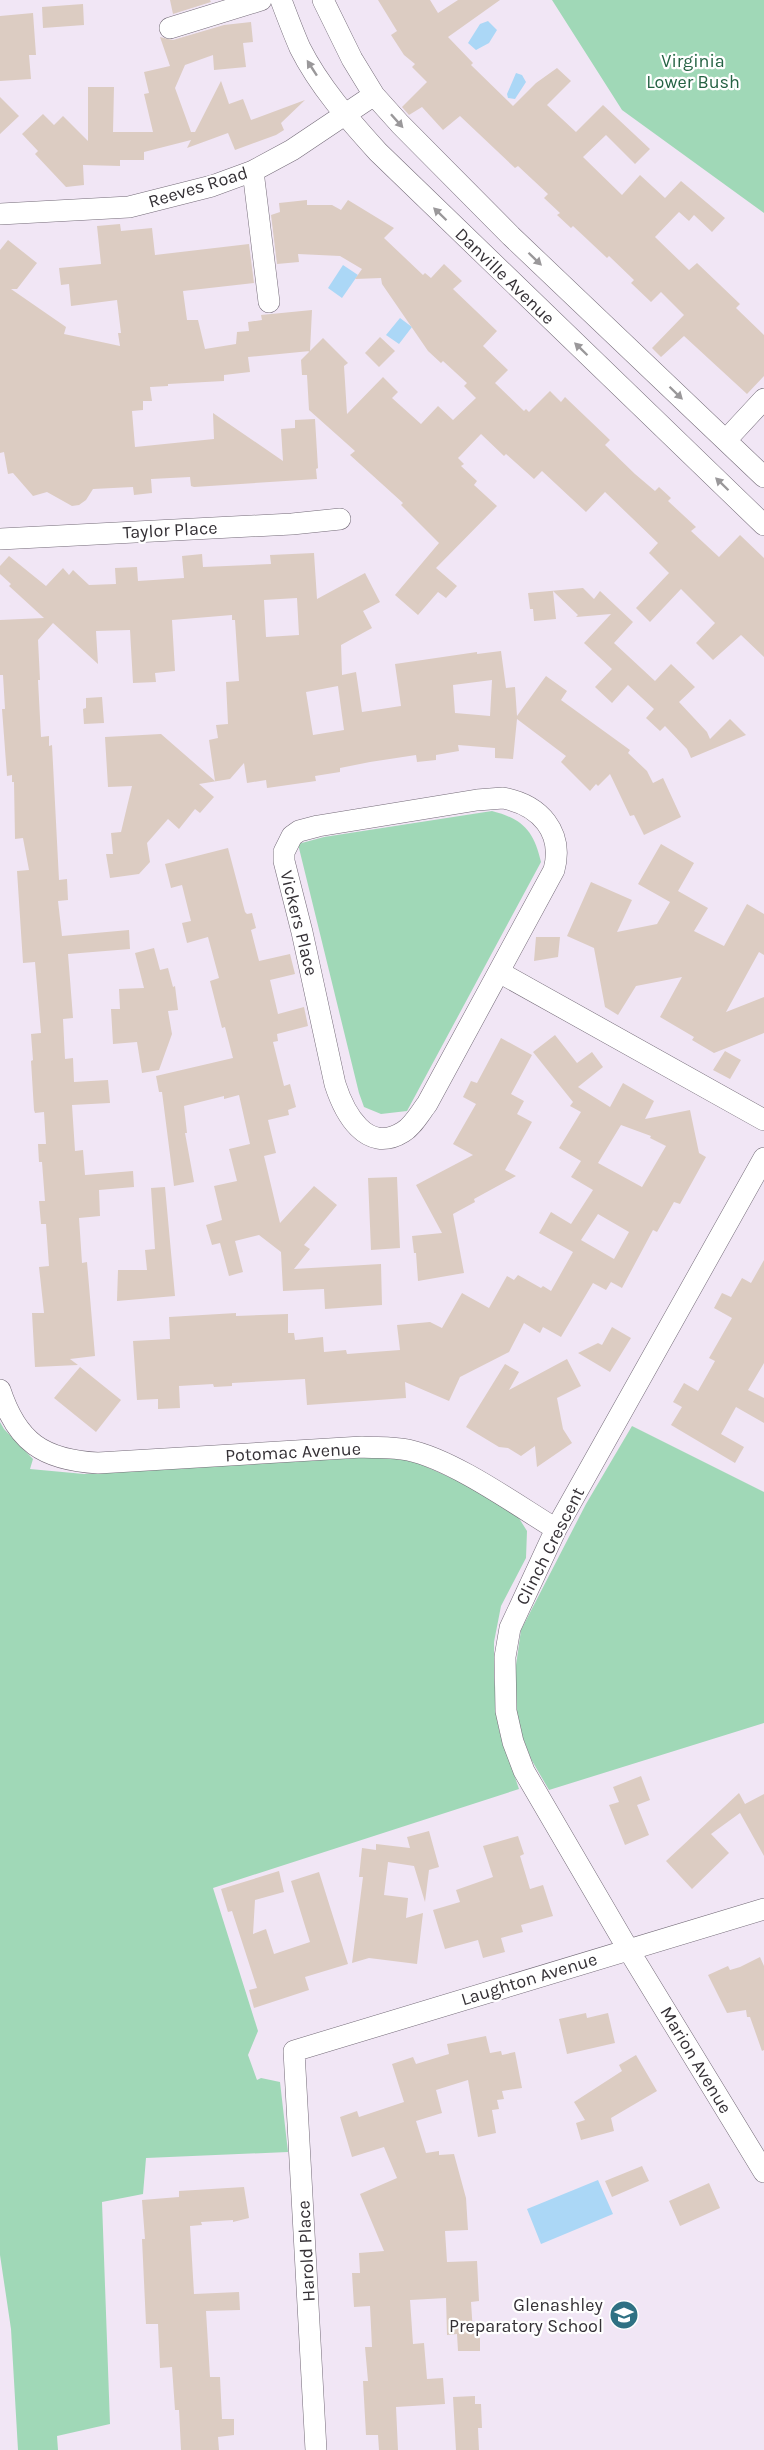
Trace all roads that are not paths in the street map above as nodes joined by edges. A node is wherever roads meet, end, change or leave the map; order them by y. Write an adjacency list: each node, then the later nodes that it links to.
1 (261, 0): 4 (street)
2 (281, 0): 6 (street, Danville Avenue, one-way to 2)
3 (323, 0): 5 (street, Danville Avenue)
4 (170, 28)
5 (374, 95): 6 (street, Reeves Road); 11 (street, Danville Avenue, one-way to 11)
6 (345, 116): 7 (street, Reeves Road); 14 (street, Danville Avenue, one-way to 6)
7 (253, 171): 8 (street, Reeves Road); 9 (street)
8 (0, 214)
9 (269, 302)
10 (764, 399): 11 (street)
11 (726, 440): 12 (street, Danville Avenue)
12 (764, 477)
13 (340, 519): 15 (street, Taylor Place)
14 (764, 525)
15 (0, 539)
16 (499, 972): 16 (street, Vickers Place); 17 (street)
17 (764, 1119)
18 (764, 1158): 20 (street, Clinch Crescent)
19 (0, 1390): 20 (street, Potomac Avenue)
20 (556, 1529): 22 (street, Clinch Crescent)
21 (764, 1909): 22 (street, Laughton Avenue)
22 (628, 1949): 23 (street, Laughton Avenue); 24 (street, Marion Avenue)
23 (294, 2051): 25 (street, Harold Place)
24 (764, 2172)
25 (316, 2450)

